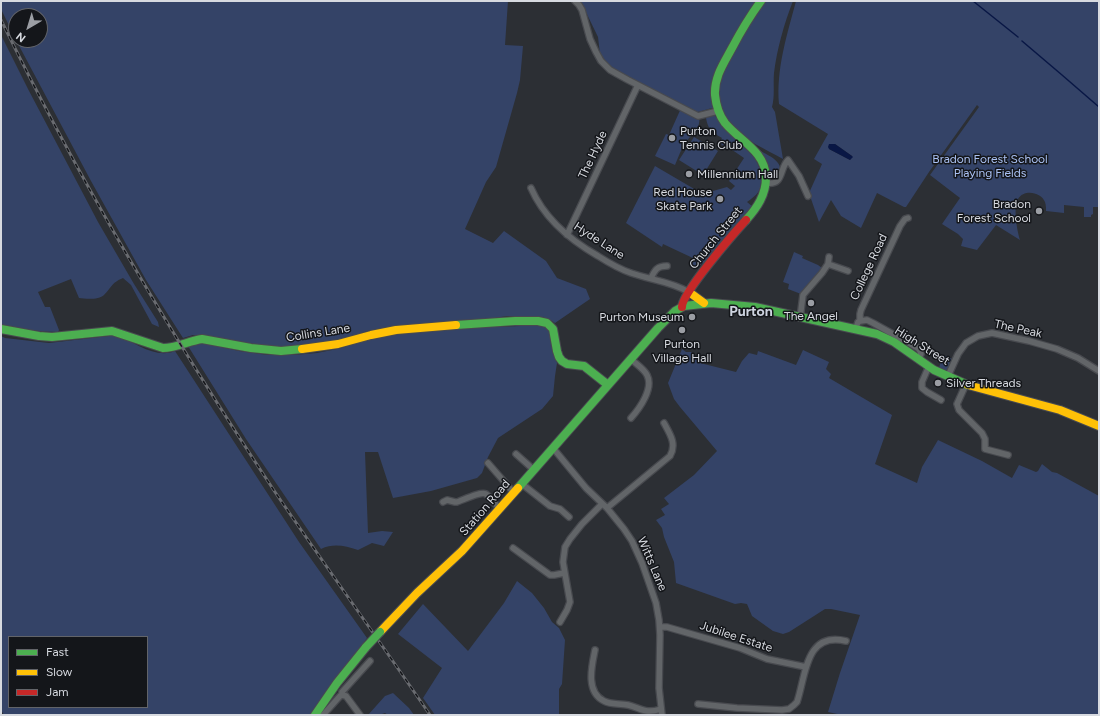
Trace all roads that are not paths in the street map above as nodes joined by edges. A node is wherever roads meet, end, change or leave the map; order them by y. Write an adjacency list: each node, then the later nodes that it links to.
1 (575, 1): 3 (street)
2 (761, 1): 4 (street, Church Street)
3 (638, 85): 4 (street); 9 (street, The Hyde)
4 (718, 112): 5 (street, Church Street)
5 (766, 183): 7 (street); 15 (street, Church Street)
6 (531, 188): 9 (street, Hyde Lane)
7 (808, 196)
8 (908, 218): 20 (street, College Road)
9 (567, 235): 14 (street, Hyde Lane)
10 (830, 257): 11 (street)
11 (828, 264): 13 (street); 19 (street)
12 (667, 266): 14 (street)
13 (848, 271)
14 (652, 278): 15 (street, Hyde Lane)
15 (689, 292): 16 (street); 17 (street, Church Street)
16 (704, 303): 17 (street, High Street); 19 (street, High Street)
17 (682, 307): 18 (street, High Street)
18 (672, 314): 23 (street, Station Road)
19 (800, 318): 21 (street, High Street)
20 (860, 321): 21 (street, College Road); 24 (street)
21 (856, 328): 24 (street, High Street)
22 (1, 329): 29 (street, Collins Lane)
23 (631, 359): 29 (street, Station Road); 31 (street)
24 (918, 359): 25 (street, High Street)
25 (929, 366): 27 (street, High Street); 30 (street)
26 (1099, 371): 27 (street, The Peak)
27 (948, 376): 28 (street, High Street)
28 (966, 384): 33 (street, High Street); 36 (street)
29 (608, 385): 34 (street, Station Road)
30 (941, 400)
31 (631, 418)
32 (664, 423): 43 (street)
33 (1099, 426)
34 (553, 448): 38 (street, Station Road); 42 (street, Witts Lane)
35 (516, 454): 38 (street)
36 (1008, 455)
37 (488, 463): 40 (street)
38 (534, 470): 39 (street, Station Road)
39 (522, 484): 40 (street, Station Road); 45 (street)
40 (514, 493): 44 (street, Station Road)
41 (444, 502): 44 (street)
42 (602, 504): 43 (street, Witts Lane); 47 (street)
43 (607, 508): 49 (street, Witts Lane)
44 (500, 509): 57 (street, Station Road, bridge)
45 (569, 517)
46 (514, 548): 47 (street)
47 (564, 573): 48 (street)
48 (560, 622)
49 (660, 627): 53 (street, Jubilee Estate); 56 (street, Witts Lane)
50 (846, 640): 53 (street)
51 (595, 650): 56 (street)
52 (370, 661): 54 (street)
53 (806, 667): 55 (street)
54 (342, 695): 58 (street); 59 (street)
55 (698, 704)
56 (661, 708): 60 (street, Witts Lane)
57 (315, 715)
58 (323, 715)
59 (360, 715)
60 (662, 715)

